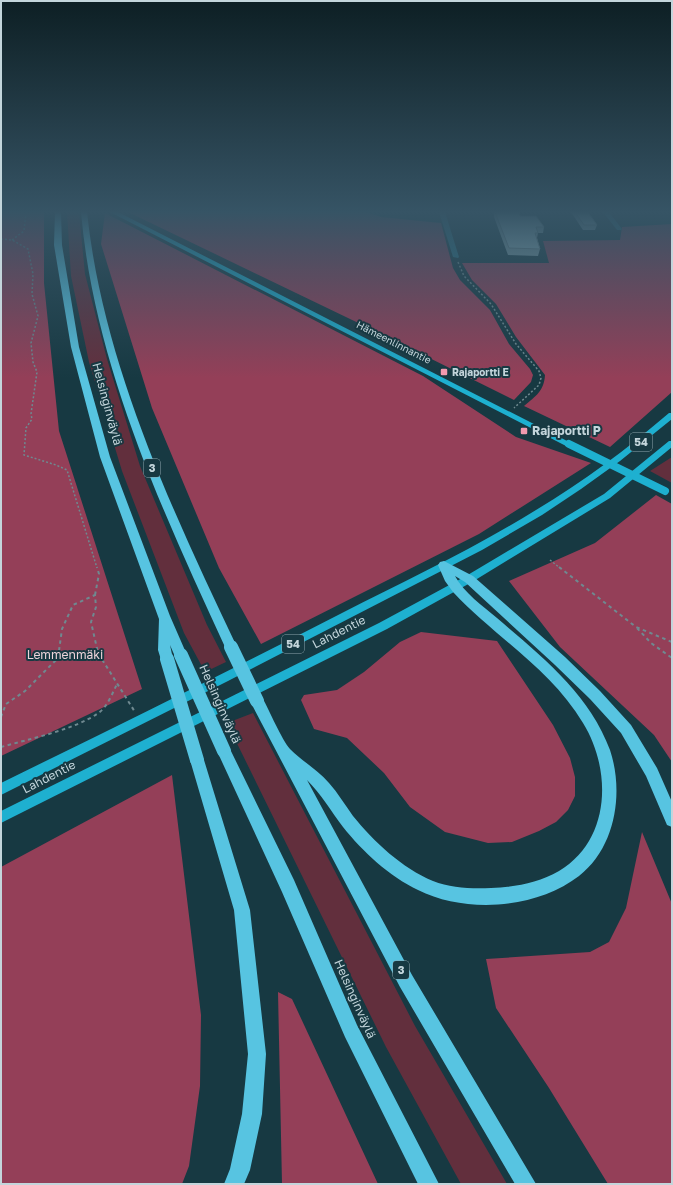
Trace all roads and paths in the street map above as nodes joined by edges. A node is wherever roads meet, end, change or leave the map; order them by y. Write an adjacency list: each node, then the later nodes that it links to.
1 (32, 267): 14 (path)
2 (62, 267): 15 (highway, Helsinginväylä)
3 (91, 267): 23 (highway, Helsinginväylä / 3, bridge)
4 (221, 267): 6 (main road, Hämeenlinnantie)
5 (460, 267): 6 (path)
6 (507, 413): 9 (main road, Hämeenlinnantie, bridge)
7 (672, 415): 11 (main road, Lahdentie / 54)
8 (672, 443): 12 (main road, Lahdentie / 54)
9 (668, 493)
10 (550, 560): 16 (path)
11 (444, 566): 12 (highway); 13 (highway); 21 (main road, Lahdentie / 54)
12 (469, 579): 13 (main road, Lahdentie / 54); 26 (highway)
13 (454, 586): 23 (highway); 25 (main road, Lahdentie / 54)
14 (95, 595): 19 (path); 20 (path)
15 (164, 616): 27 (highway, bridge); 28 (highway, Helsinginväylä, bridge)
16 (636, 626): 17 (path); 18 (path)
17 (672, 642)
18 (672, 658)
19 (117, 684): 21 (path); 22 (path)
20 (1, 717)
21 (139, 720): 24 (main road, Lahdentie / 54)
22 (1, 747)
23 (284, 752): 29 (highway, 3)
24 (1, 788)
25 (1, 817)
26 (672, 820)
27 (234, 1184)
28 (429, 1184)
29 (526, 1184)

